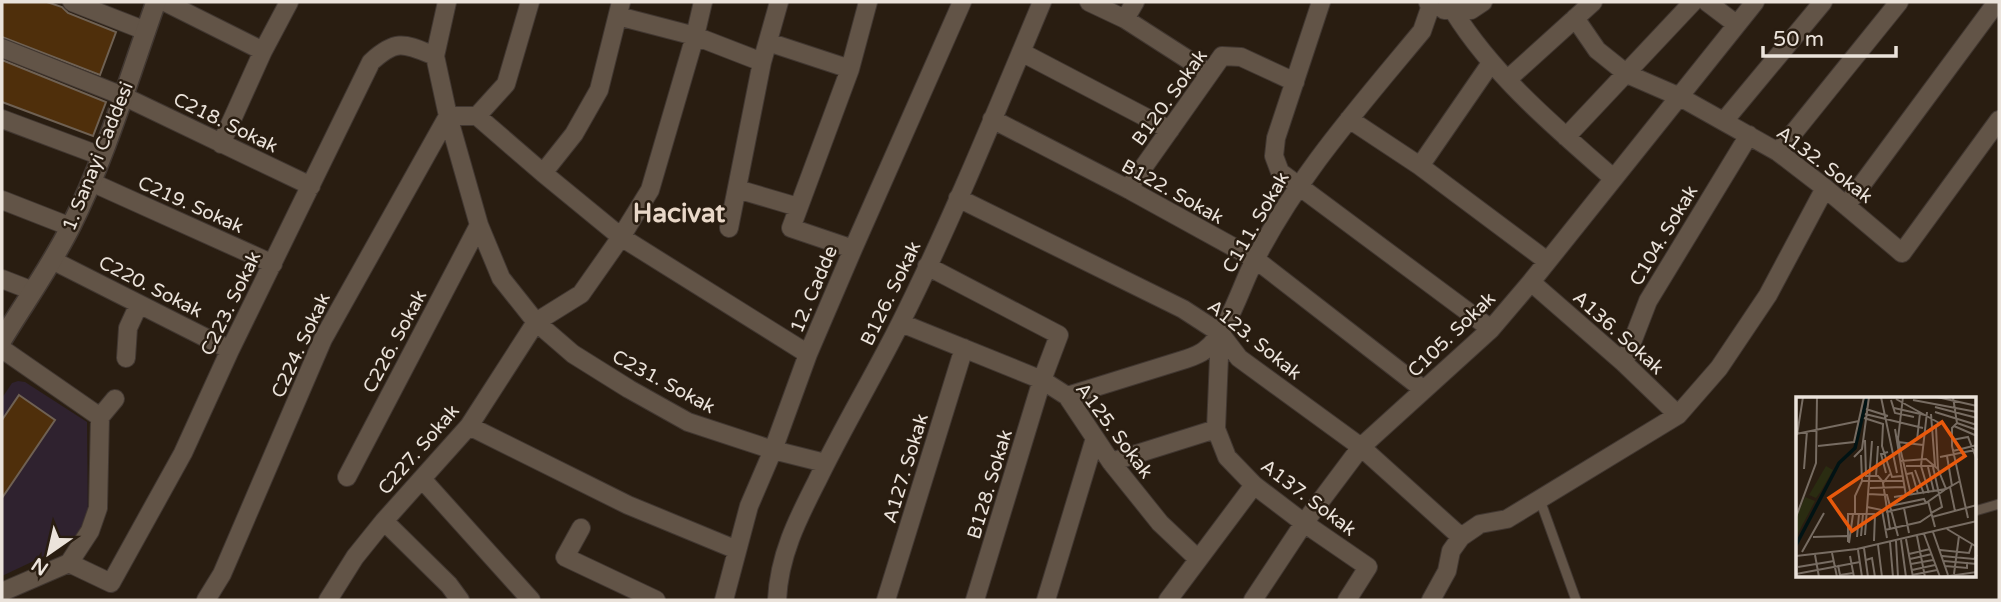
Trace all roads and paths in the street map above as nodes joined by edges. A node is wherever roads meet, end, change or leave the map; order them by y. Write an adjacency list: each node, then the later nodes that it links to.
1 (72, 2): 29 (street)
2 (156, 2): 29 (street, 1. Sanayi Caddesi)
3 (164, 2): 33 (street)
4 (289, 2): 33 (street)
5 (447, 2): 35 (street)
6 (530, 2): 46 (street)
7 (703, 2): 30 (street)
8 (779, 2): 31 (street)
9 (868, 2): 38 (street)
10 (962, 2): 75 (street, 12. Cadde)
11 (1042, 2): 34 (street, B126. Sokak)
12 (1089, 2): 27 (street)
13 (1135, 2): 27 (street)
14 (1320, 2): 42 (street)
15 (1483, 2): 24 (street)
16 (1593, 2): 26 (street)
17 (1693, 2): 40 (street)
18 (1707, 2): 28 (street)
19 (1755, 2): 28 (street, C105. Sokak)
20 (1823, 2): 51 (street)
21 (1899, 2): 56 (street)
22 (1997, 2): 69 (street)
23 (1429, 5): 24 (street); 49 (street, C111. Sokak)
24 (1457, 7): 37 (street)
25 (620, 9): 30 (street); 59 (street)
26 (1575, 18): 40 (street, A132. Sokak); 41 (street)
27 (1125, 19): 39 (street)
28 (1736, 24): 44 (street, C105. Sokak)
29 (146, 31): 43 (street, 1. Sanayi Caddesi)
30 (695, 36): 36 (street); 74 (street)
31 (768, 42): 36 (street); 38 (street)
32 (2, 48): 43 (street, C218. Sokak)
33 (262, 51): 55 (street)
34 (1021, 52): 48 (street, B126. Sokak); 52 (street)
35 (435, 56): 45 (street, C231. Sokak); 62 (street, C223. Sokak)
36 (762, 62): 65 (street)
37 (1491, 63): 41 (street); 58 (street)
38 (850, 69): 70 (street)
39 (1209, 73): 42 (street, B120. Sokak); 52 (street, B120. Sokak)
40 (1627, 74): 44 (street, A132. Sokak); 54 (street)
41 (1508, 79): 54 (street)
42 (1295, 82): 63 (street)
43 (123, 96): 55 (street, C218. Sokak); 57 (street, 1. Sanayi Caddesi)
44 (1679, 97): 51 (street, A132. Sokak); 60 (street, C105. Sokak)
45 (448, 116): 46 (street); 71 (street, C231. Sokak); 125 (street, C224. Sokak)
46 (477, 116): 59 (street)
47 (2, 119): 57 (street)
48 (992, 119): 66 (street, B122. Sokak); 67 (street, B126. Sokak)
49 (1349, 119): 58 (street); 63 (street, C111. Sokak)
50 (1999, 120): 69 (street, A132. Sokak)
51 (1724, 121): 53 (street, A132. Sokak)
52 (1170, 130): 66 (street, B120. Sokak)
53 (1749, 135): 56 (street, A132. Sokak); 95 (street, C104. Sokak)
54 (1566, 137): 60 (street)
55 (221, 144): 62 (street, C218. Sokak)
56 (1778, 152): 64 (street, A132. Sokak)
57 (101, 156): 61 (street, 1. Sanayi Caddesi)
58 (1420, 166): 78 (street)
59 (543, 173): 74 (street)
60 (1613, 178): 78 (street, C105. Sokak)
61 (91, 182): 72 (street, 1. Sanayi Caddesi); 79 (street, C219. Sokak)
62 (311, 186): 79 (street, C223. Sokak)
63 (1299, 186): 77 (street, C111. Sokak); 87 (street)
64 (1825, 188): 69 (street, A132. Sokak); 100 (street)
65 (737, 189): 70 (street); 73 (street)
66 (1128, 189): 77 (street, B122. Sokak)
67 (958, 198): 80 (street, B126. Sokak); 88 (street, A123. Sokak)
68 (2, 200): 72 (street)
69 (1846, 206)
70 (798, 207): 75 (street)
71 (479, 225): 85 (street, C231. Sokak); 109 (street, C226. Sokak)
72 (71, 227): 76 (street, 1. Sanayi Caddesi)
73 (729, 228)
74 (621, 237): 85 (street); 93 (street)
75 (853, 249): 93 (street, 12. Cadde)
76 (52, 260): 83 (street, 1. Sanayi Caddesi); 84 (street, C220. Sokak)
77 (1255, 260): 88 (street, C111. Sokak); 97 (street, B122. Sokak)
78 (1547, 261): 82 (street, C105. Sokak)
79 (273, 264): 92 (street, C223. Sokak)
80 (927, 266): 86 (street, B126. Sokak); 96 (street, B128. Sokak)
81 (2, 279): 83 (street)
82 (1531, 282): 87 (street, C105. Sokak); 95 (street, A136. Sokak)
83 (33, 291): 89 (street, 1. Sanayi Caddesi)
84 (139, 304): 92 (street, C220. Sokak); 94 (street)
85 (536, 322): 102 (street, C227. Sokak); 106 (street, C231. Sokak)
86 (901, 323): 90 (street, A125. Sokak); 108 (street, B126. Sokak)
87 (1491, 329): 97 (street, C105. Sokak)
88 (1220, 333): 98 (street, C111. Sokak); 103 (street, A137. Sokak); 105 (street, A123. Sokak)
89 (2, 340)
90 (964, 348): 96 (street, A125. Sokak); 133 (street, A127. Sokak)
91 (2, 349): 101 (street)
92 (230, 350): 121 (street, C223. Sokak)
93 (808, 354): 106 (street, 12. Cadde)
94 (126, 358)
95 (1624, 363): 100 (street, A136. Sokak)
96 (1042, 380): 98 (street, A125. Sokak); 134 (street, B128. Sokak)
97 (1424, 390): 105 (street, C105. Sokak)
98 (1067, 396): 104 (street, A125. Sokak)
99 (115, 399): 101 (street)
100 (1678, 415): 112 (street)
101 (100, 417): 121 (street)
102 (469, 426): 110 (street, C227. Sokak); 119 (street)
103 (1216, 429): 107 (street); 111 (street, A137. Sokak)
104 (1095, 438): 107 (street, A125. Sokak); 135 (street)
105 (1361, 447): 116 (street, C105. Sokak); 118 (street, A123. Sokak)
106 (773, 450): 108 (street, C231. Sokak); 119 (street, 12. Cadde)
107 (1111, 462): 120 (street, A125. Sokak)
108 (825, 463): 132 (street, B126. Sokak)
109 (347, 477)
110 (422, 479): 115 (street, C227. Sokak); 129 (street)
111 (1254, 485): 116 (street, A137. Sokak); 120 (street)
112 (1540, 500): 118 (street); 140 (lane)
113 (1999, 504): 114 (lane)
114 (1976, 511)
115 (384, 521): 122 (street); 126 (street, C227. Sokak)
116 (1304, 523): 137 (street, C105. Sokak); 138 (street, A137. Sokak)
117 (581, 528): 130 (street)
118 (1461, 537): 139 (street)
119 (737, 550): 131 (street, 12. Cadde)
120 (1198, 559): 136 (street)
121 (69, 563): 124 (street)
122 (449, 585): 127 (street); 128 (street)
123 (2, 592): 124 (street)
124 (23, 592)
125 (206, 600)
126 (328, 600)
127 (438, 600)
128 (460, 600)
129 (531, 600)
130 (656, 600)
131 (724, 600)
132 (777, 600)
133 (886, 600)
134 (975, 600)
135 (1046, 600)
136 (1168, 600)
137 (1253, 600)
138 (1348, 600)
139 (1431, 600)
140 (1577, 600)

